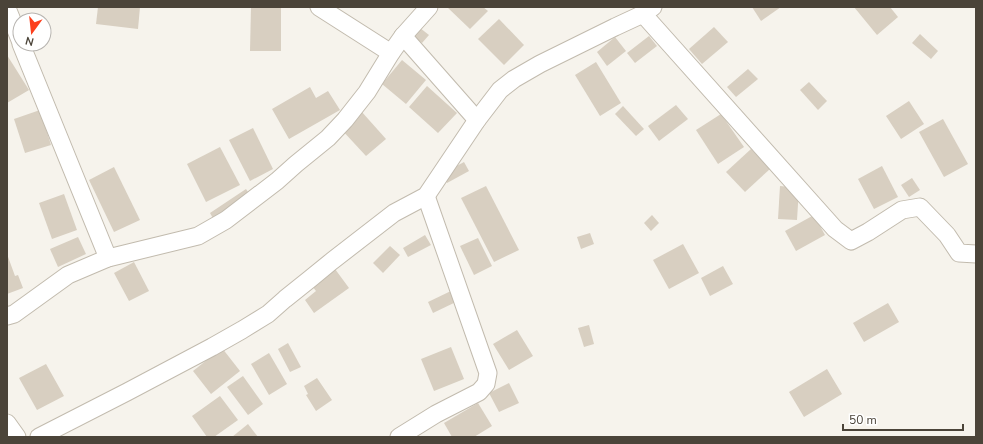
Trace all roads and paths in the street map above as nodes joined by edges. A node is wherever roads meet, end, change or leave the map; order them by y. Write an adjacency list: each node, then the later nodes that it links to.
1 (319, 7): 8 (street)
2 (429, 7): 6 (street)
3 (7, 8): 5 (street)
4 (648, 11): 9 (street); 11 (street)
5 (12, 20)
6 (403, 36): 8 (street); 9 (street)
7 (25, 52): 12 (street)
8 (390, 53): 12 (street)
9 (477, 120): 10 (street)
10 (426, 196): 16 (street); 17 (street)
11 (976, 254)
12 (108, 258): 13 (street)
13 (7, 316)
14 (7, 423): 15 (street)
15 (17, 437)
16 (39, 437)
17 (399, 437)

